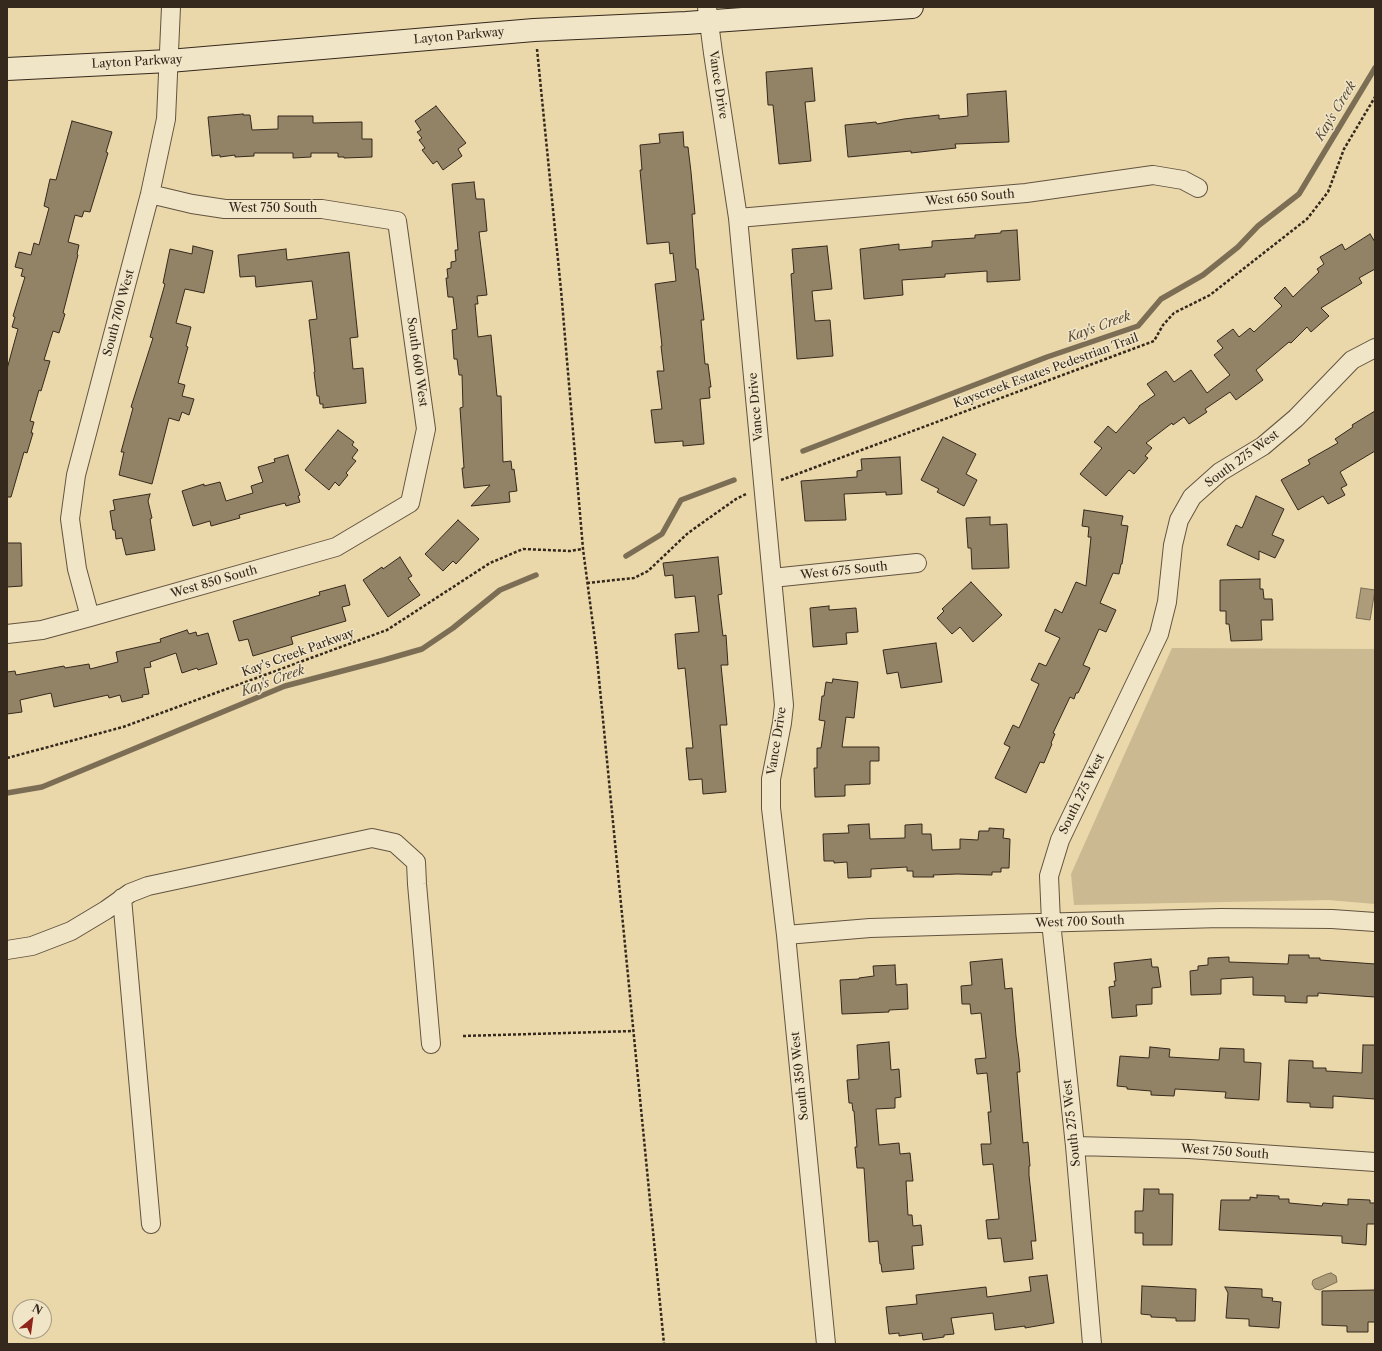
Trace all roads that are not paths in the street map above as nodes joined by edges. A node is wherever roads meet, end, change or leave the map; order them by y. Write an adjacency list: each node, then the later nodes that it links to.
1 (171, 7): 4 (street, South 700 West)
2 (912, 7): 3 (main road, Layton Parkway)
3 (708, 14): 4 (main road, Layton Parkway); 8 (street, Vance Drive)
4 (169, 61): 5 (main road, Layton Parkway); 7 (street, South 700 West)
5 (7, 69)
6 (1198, 188): 8 (street, West 650 South)
7 (150, 194): 9 (street, West 750 South); 14 (street, South 700 West)
8 (738, 218): 13 (street, Vance Drive)
9 (397, 221): 11 (street, South 600 West)
10 (1375, 348): 18 (street, South 275 West)
11 (410, 503): 14 (street, West 850 South)
12 (916, 563): 13 (street, West 675 South)
13 (772, 578): 16 (street, Vance Drive)
14 (90, 617): 15 (street, West 850 South)
15 (7, 634)
16 (771, 808): 20 (street, South 350 West)
17 (122, 898): 21 (street); 22 (street); 25 (street)
18 (1051, 922): 19 (street, West 700 South); 20 (street, West 700 South); 23 (street, South 275 West)
19 (1375, 922)
20 (786, 935): 26 (street, South 350 West)
21 (7, 950)
22 (431, 1044)
23 (1075, 1146): 24 (street, West 750 South); 27 (street, South 275 West)
24 (1375, 1162)
25 (151, 1224)
26 (826, 1344)
27 (1092, 1344)

